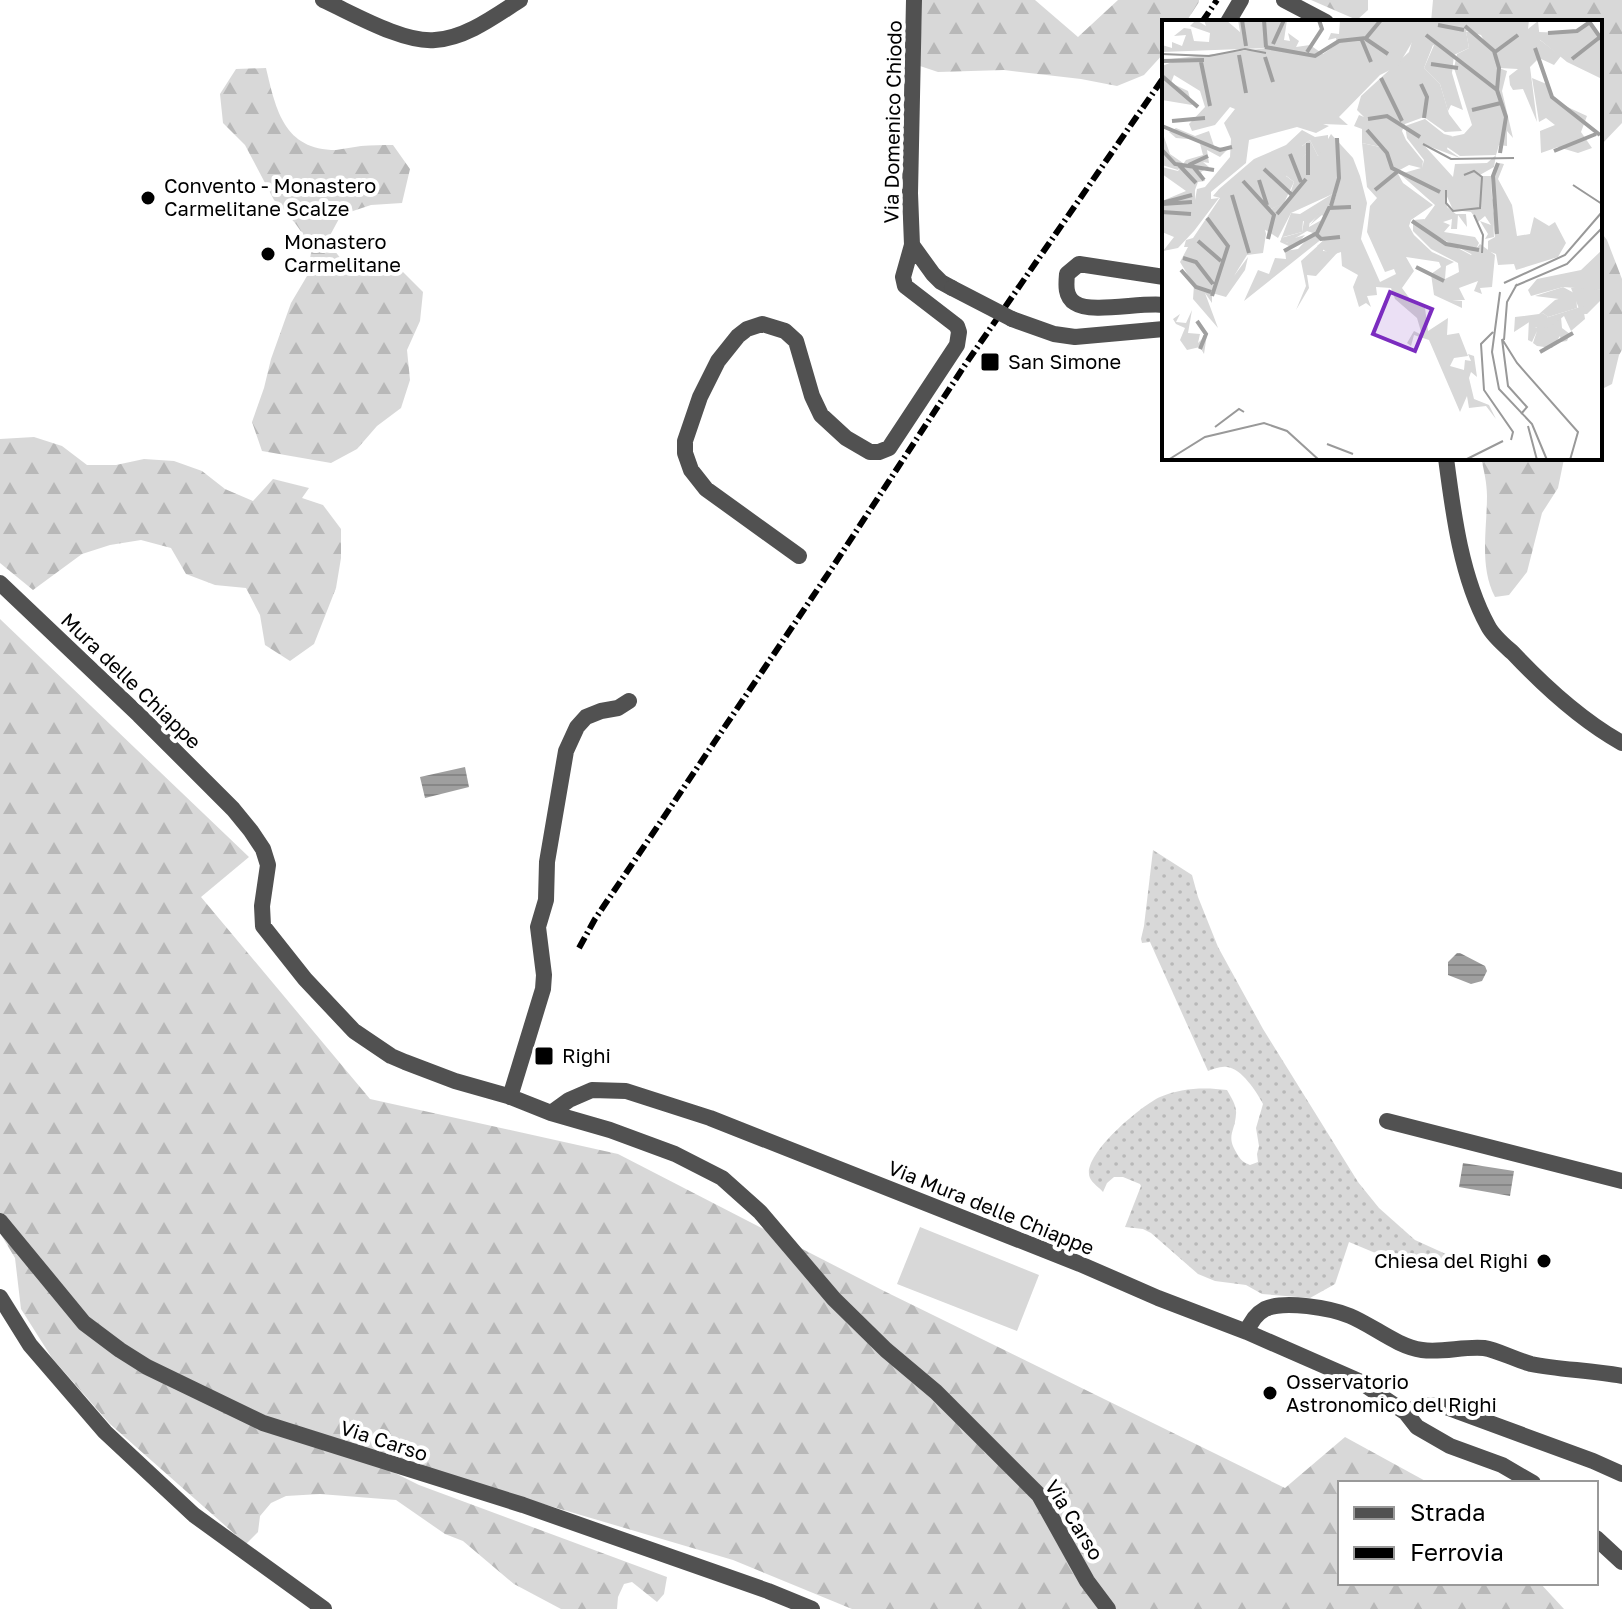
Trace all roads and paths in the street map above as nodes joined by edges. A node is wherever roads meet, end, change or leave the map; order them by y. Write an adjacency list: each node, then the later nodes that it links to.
1 (323, 0): 2 (street)
2 (520, 0)
3 (914, 0): 8 (street, Via Domenico Chiodo)
4 (1241, 0): 6 (street)
5 (1284, 0): 7 (street)
6 (1229, 20)
7 (1322, 20)
8 (912, 245): 11 (street, Via Domenico Chiodo, bridge); 13 (street, Via Domenico Chiodo)
9 (1162, 277): 10 (street)
10 (1162, 305)
11 (1162, 329)
12 (1446, 460): 16 (street)
13 (799, 556)
14 (0, 583): 17 (street, Mura delle Chiappe)
15 (629, 701): 17 (street)
16 (1622, 743)
17 (510, 1097): 18 (street, Via Carso)
18 (551, 1113): 23 (street, Via Mura delle Chiappe); 32 (street, Via Carso)
19 (1387, 1121): 20 (street)
20 (1622, 1181)
21 (0, 1221): 31 (street, Via Carso)
22 (0, 1297): 30 (street)
23 (1247, 1332): 24 (street); 25 (street, Via Mura delle Chiappe)
24 (1622, 1376)
25 (1406, 1413): 26 (street); 27 (street, Via Mura delle Chiappe)
26 (1622, 1474)
27 (1530, 1481)
28 (1598, 1540): 29 (street)
29 (1622, 1562)
30 (324, 1609)
31 (812, 1609)
32 (1108, 1609)

